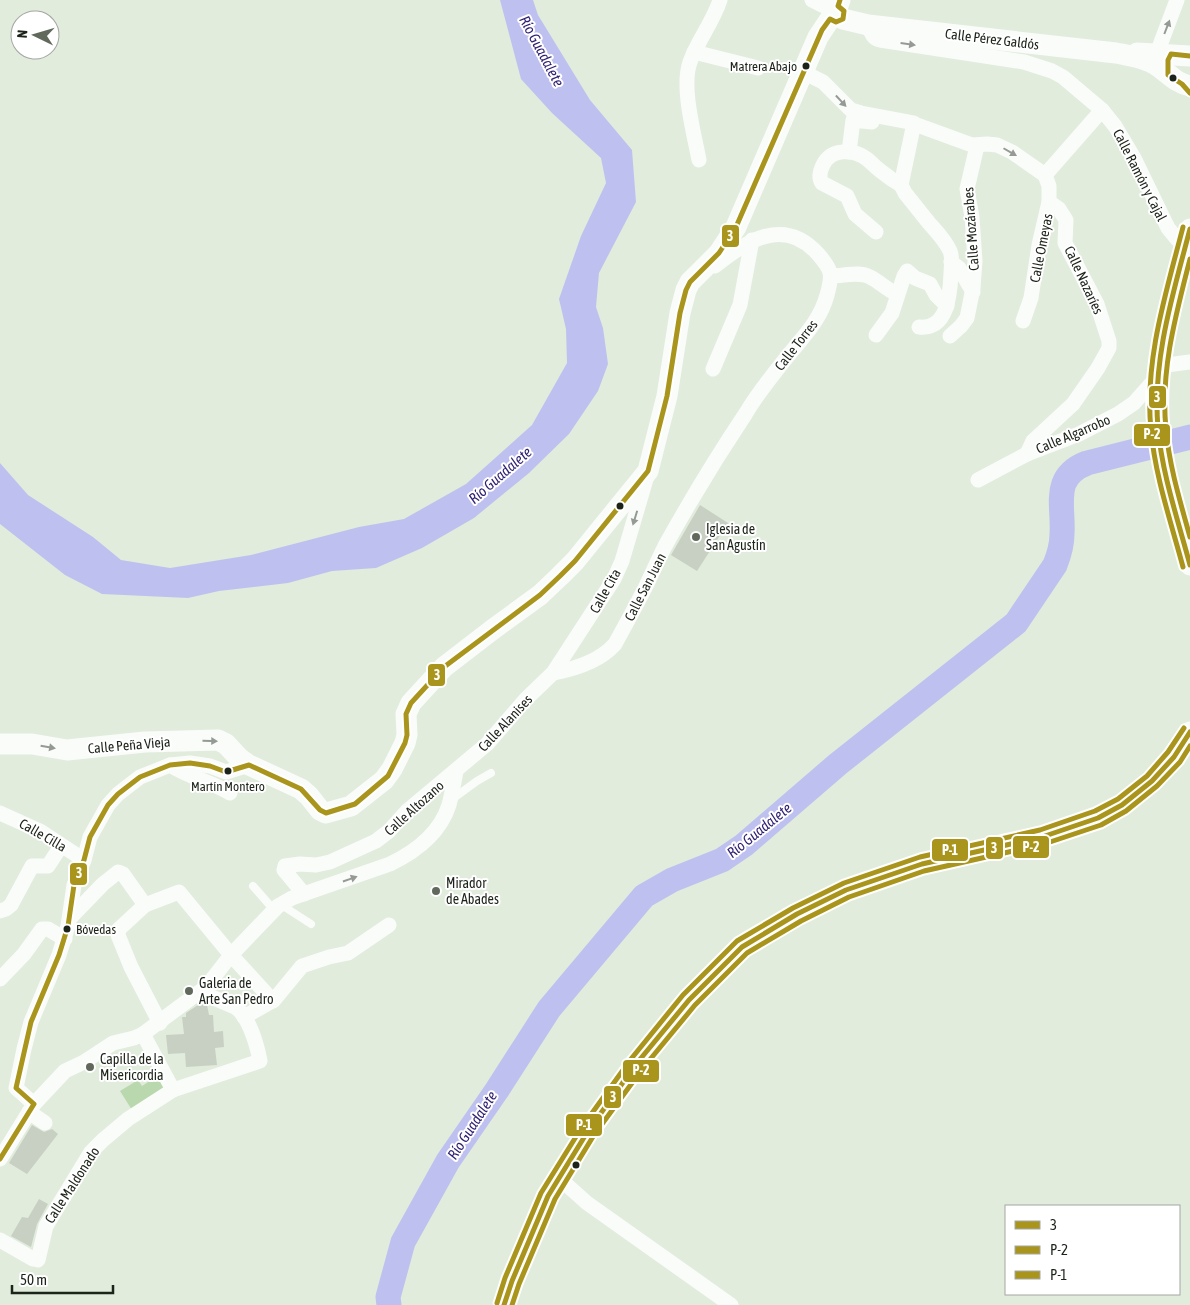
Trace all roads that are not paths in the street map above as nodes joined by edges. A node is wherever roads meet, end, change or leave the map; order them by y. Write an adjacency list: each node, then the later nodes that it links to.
1 (720, 0): 5 (street)
2 (1177, 0): 7 (street, one-way to 2)
3 (832, 9): 4 (street, Calle Pérez Galdós); 9 (street)
4 (868, 25): 6 (street, Calle Pérez Galdós); 10 (street, Calle Pérez Galdós, one-way to 10)
5 (694, 52): 8 (street); 17 (street)
6 (1116, 53): 7 (street, Calle Pérez Galdós); 11 (street, Calle Pérez Galdós)
7 (1173, 54): 11 (street, Calle Pérez Galdós)
8 (758, 68)
9 (803, 72): 13 (street, one-way to 13); 25 (street)
10 (1072, 84): 12 (street, Calle Ramón y Cajal)
11 (1182, 85)
12 (1102, 110): 18 (street); 23 (street, Calle Ramón y Cajal)
13 (884, 117): 14 (street); 16 (street)
14 (914, 123): 15 (street); 19 (street)
15 (978, 146): 18 (street, one-way to 18); 27 (street, Calle Mozárabes)
16 (843, 152): 19 (street); 21 (street)
17 (699, 160)
18 (1045, 174): 20 (street, Calle Omeyas)
19 (901, 185): 24 (street)
20 (1049, 202): 30 (street, Calle Omeyas); 37 (street, Calle Nazaríes)
21 (876, 232)
22 (752, 240): 25 (street); 26 (street); 35 (street)
23 (1189, 240): 36 (street, Calle Algarrobo)
24 (951, 262): 27 (street); 29 (street)
25 (698, 273): 39 (street)
26 (831, 276): 28 (street); 38 (street, Calle Torres)
27 (973, 292): 33 (street, Calle Mozárabes)
28 (897, 294): 29 (street); 32 (street)
29 (947, 306): 31 (street)
30 (1022, 321)
31 (920, 327)
32 (876, 335)
33 (950, 336)
34 (1190, 362): 36 (street)
35 (713, 369)
36 (1158, 379): 37 (street, Calle Algarrobo); 41 (street)
37 (1027, 454): 40 (street, Calle Algarrobo)
38 (711, 470): 42 (street, Calle San Juan)
39 (648, 471): 42 (street, Calle Cita, one-way to 42); 46 (street, Calle Peña Vieja)
40 (978, 480)
41 (1190, 565)
42 (553, 673): 47 (street, Calle Alanises)
43 (1190, 732): 74 (street)
44 (0, 744): 46 (street, Calle Peña Vieja, one-way to 46)
45 (170, 765): 46 (street); 49 (street); 53 (street)
46 (249, 765)
47 (456, 771): 50 (street); 55 (street, Calle Altozano)
48 (491, 773): 50 (lane)
49 (230, 793)
50 (450, 801): 55 (street, one-way to 50)
51 (0, 812): 52 (street, Calle Cilla)
52 (61, 846): 53 (street, Calle Cilla); 58 (street)
53 (84, 860): 59 (street)
54 (253, 886): 57 (lane)
55 (304, 894): 57 (street)
56 (145, 905): 59 (street); 63 (street); 68 (street)
57 (277, 908): 60 (lane); 63 (street)
58 (0, 911)
59 (70, 918): 62 (street)
60 (311, 924)
61 (389, 925): 66 (street)
62 (65, 939): 64 (street); 71 (street)
63 (231, 955): 65 (street); 66 (street)
64 (0, 979)
65 (200, 992): 67 (street); 68 (street)
66 (273, 1001): 67 (street)
67 (244, 1017): 70 (street, Calle Maldonado)
68 (160, 1023): 69 (street)
69 (143, 1034): 70 (street); 71 (street)
70 (173, 1090): 75 (street, Calle Maldonado)
71 (32, 1108): 72 (street); 73 (street)
72 (45, 1123)
73 (0, 1159)
74 (559, 1178): 76 (street); 77 (street)
75 (0, 1240)
76 (504, 1305)
77 (731, 1305)

